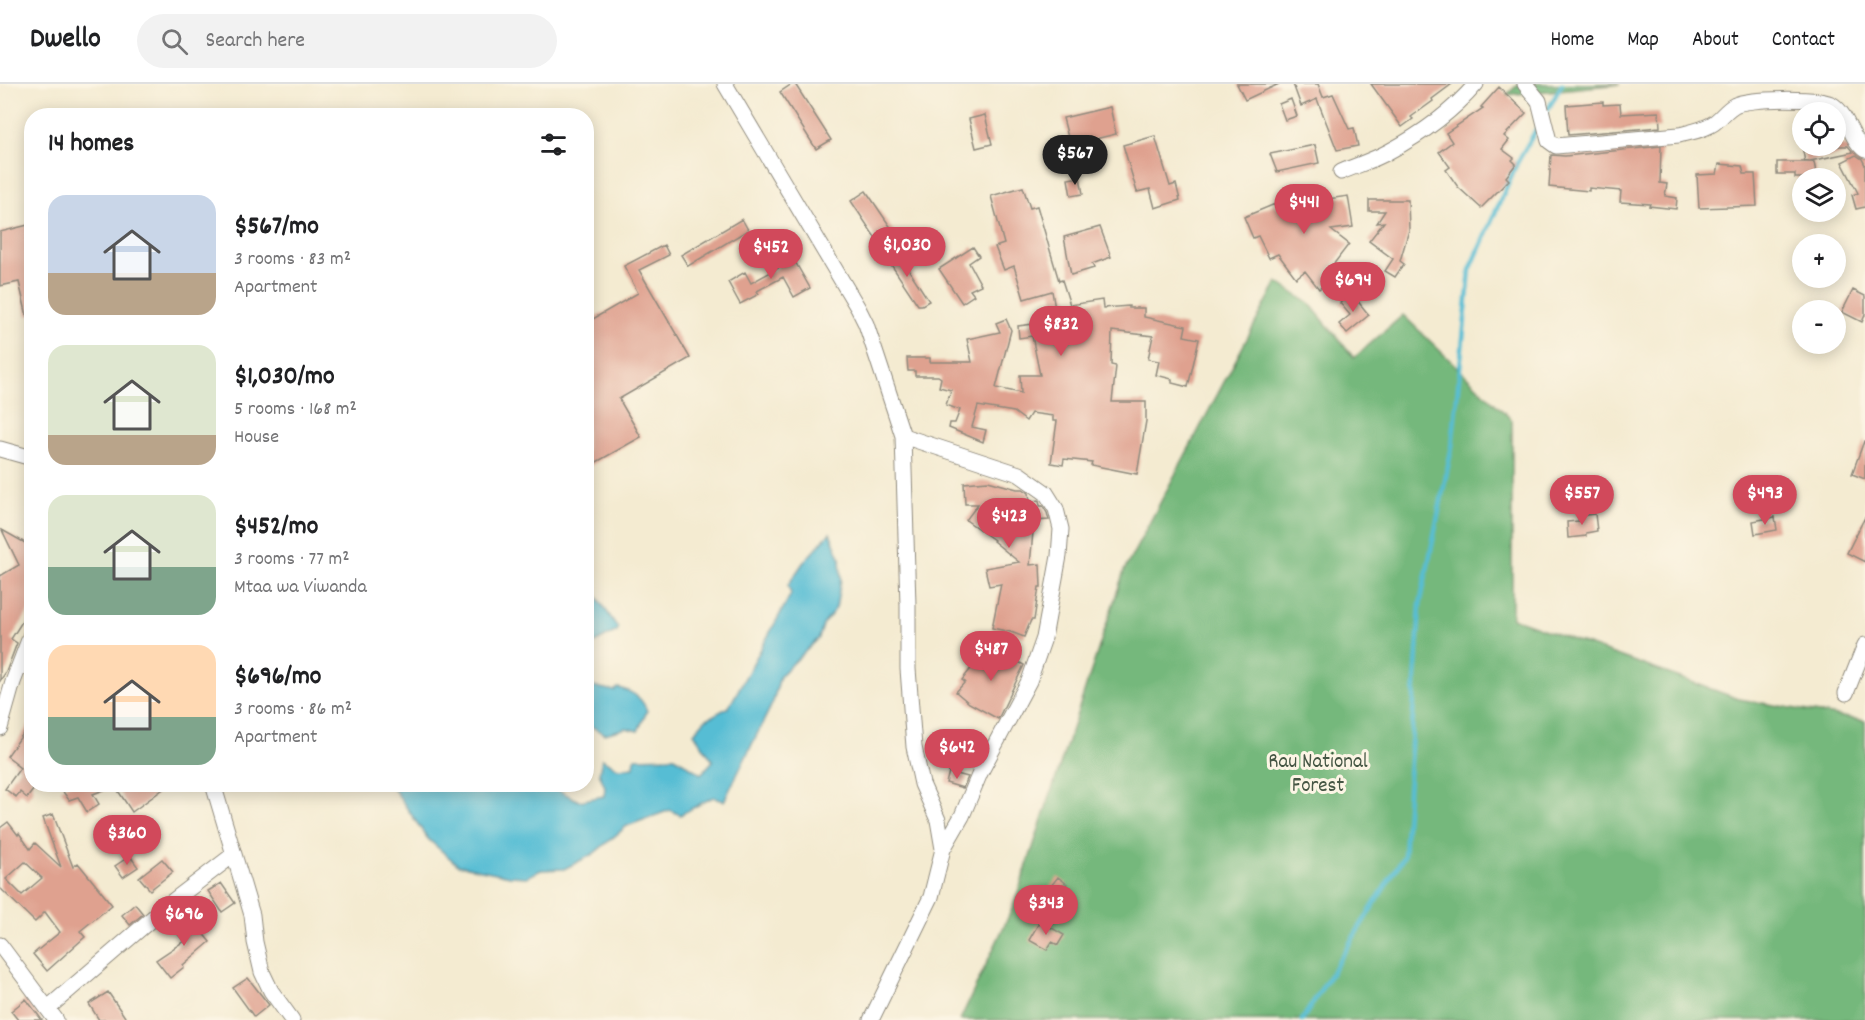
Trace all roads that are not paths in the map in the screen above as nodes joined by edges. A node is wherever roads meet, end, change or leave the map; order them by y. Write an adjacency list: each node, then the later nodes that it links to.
1 (725, 84): 6 (street)
2 (1476, 84): 5 (street)
3 (1524, 84): 4 (street)
4 (1865, 150)
5 (1341, 172)
6 (903, 436): 14 (street); 14 (street)
7 (0, 449): 8 (street)
8 (24, 456)
9 (1865, 645): 11 (street)
10 (24, 653): 12 (street)
11 (1846, 693)
12 (0, 729)
13 (215, 792): 15 (street)
14 (943, 849): 19 (street)
15 (233, 855): 17 (street); 18 (street)
16 (0, 945): 17 (street)
17 (52, 1014)
18 (292, 1020)
19 (871, 1020)

